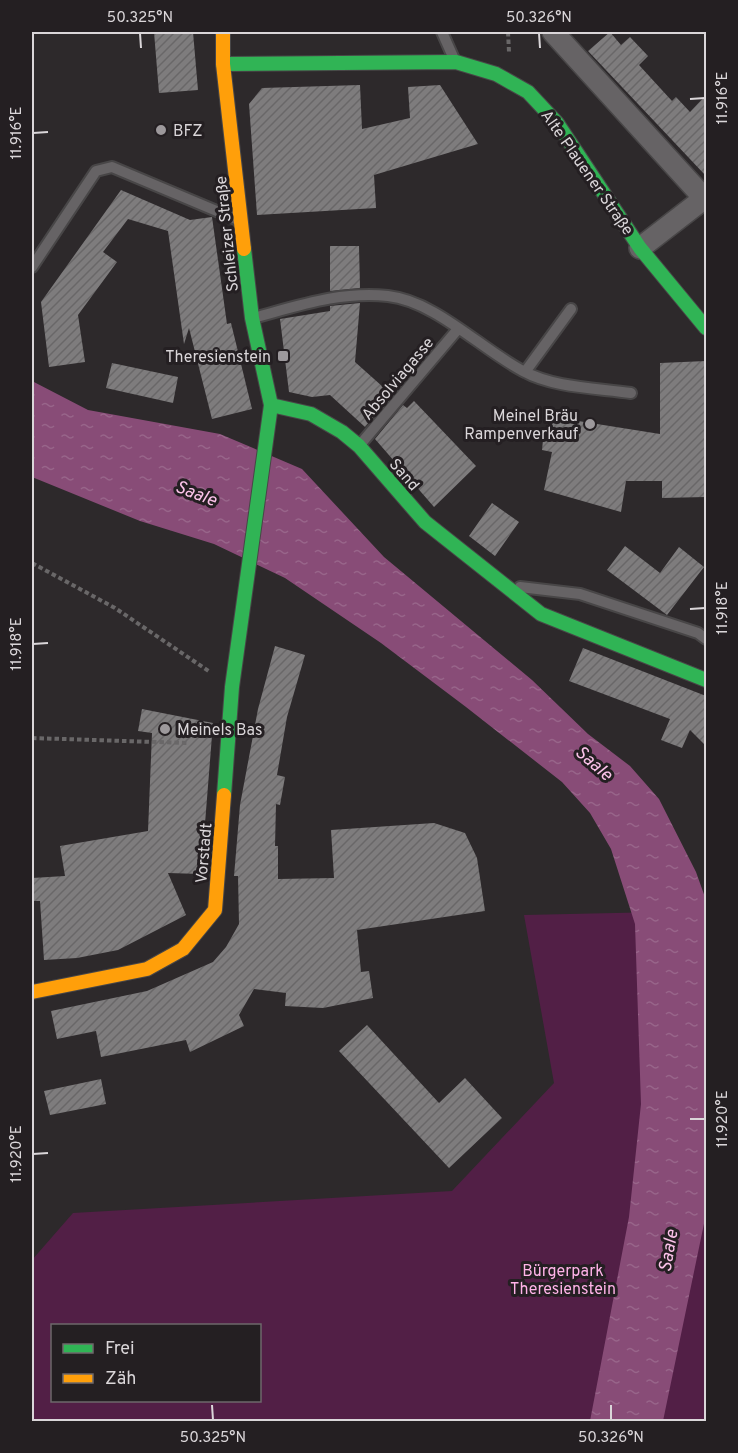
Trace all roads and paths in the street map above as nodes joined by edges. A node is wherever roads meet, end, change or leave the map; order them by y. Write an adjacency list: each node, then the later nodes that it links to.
1 (223, 32): 5 (street, Schleizer Straße)
2 (442, 32): 4 (lane)
3 (553, 32): 6 (street)
4 (456, 62): 5 (street, Alte Plauener Straße); 8 (street, Alte Plauener Straße)
5 (223, 64): 7 (street, Schleizer Straße)
6 (705, 197): 8 (street)
7 (241, 221): 9 (lane); 11 (street, Schleizer Straße)
8 (640, 248): 12 (street, Alte Plauener Straße)
9 (32, 267)
10 (571, 309): 14 (lane)
11 (252, 318): 13 (lane, Absolviagasse); 16 (street, Schleizer Straße)
12 (706, 328)
13 (458, 329): 14 (lane, Absolviagasse); 17 (lane, Absolviagasse)
14 (525, 372): 15 (lane, Absolviagasse)
15 (631, 393)
16 (271, 405): 17 (street, Sand); 20 (street, Schleizer Straße)
17 (359, 446): 19 (street, Sand)
18 (32, 563): 23 (path)
19 (505, 585): 21 (lane); 22 (street, Sand)
20 (244, 591): 23 (street, Vorstadt)
21 (706, 639)
22 (706, 680)
23 (232, 687): 26 (street, Vorstadt)
24 (32, 738): 25 (path)
25 (187, 743)
26 (32, 993)

